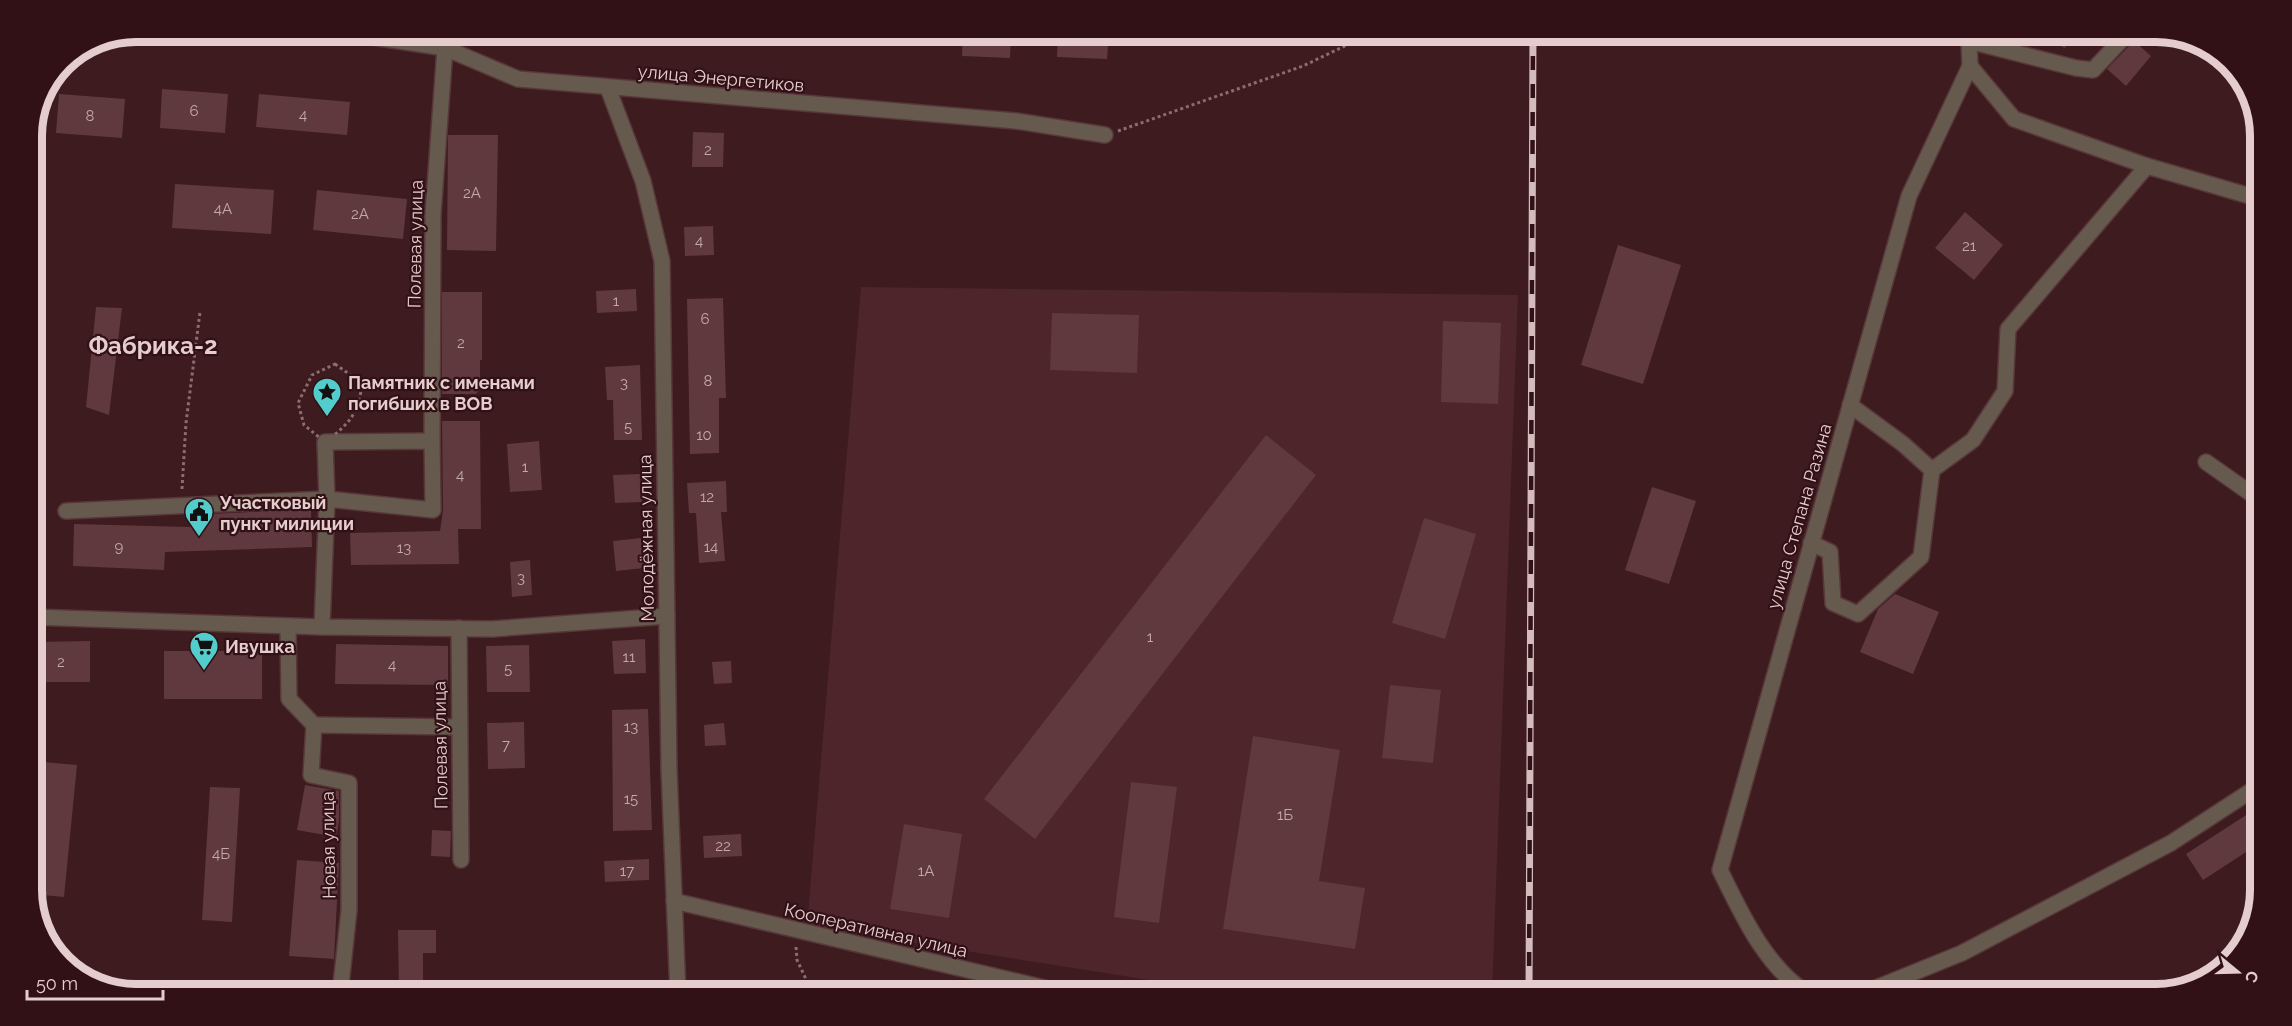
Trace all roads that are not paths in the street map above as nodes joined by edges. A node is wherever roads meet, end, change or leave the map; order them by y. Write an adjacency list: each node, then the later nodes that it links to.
1 (406, 42): 5 (street, улица Энергетиков)
2 (1971, 42): 6 (street, улица Степана Разина)
3 (1991, 42): 4 (street)
4 (2120, 42)
5 (445, 48): 7 (street, улица Энергетиков); 12 (street, Полевая улица)
6 (1970, 66): 9 (street); 11 (street, улица Степана Разина)
7 (608, 88): 8 (street, улица Энергетиков); 19 (street, Молодёжная улица)
8 (1105, 135)
9 (2146, 166): 10 (street); 14 (street)
10 (2250, 196)
11 (1850, 405): 14 (street); 18 (street, улица Степана Разина)
12 (432, 441): 16 (street); 16 (street, Полевая улица)
13 (2205, 462): 15 (street)
14 (1932, 470): 18 (street)
15 (2250, 493)
16 (327, 499): 17 (street); 22 (street)
17 (66, 511)
18 (1811, 543): 32 (street, улица Степана Разина)
19 (667, 616): 23 (street); 28 (street, Молодёжная улица)
20 (42, 617): 21 (street)
21 (288, 626): 22 (street); 24 (street)
22 (322, 627): 23 (street)
23 (459, 628): 25 (street, Полевая улица)
24 (314, 725): 25 (street); 29 (street, Новая улица)
25 (459, 727): 27 (street, Полевая улица)
26 (2250, 792): 33 (street)
27 (461, 860)
28 (674, 901): 30 (street, Молодёжная улица); 31 (street, Кооперативная улица)
29 (341, 984)
30 (678, 984)
31 (1026, 984)
32 (1792, 984)
33 (1886, 984)

